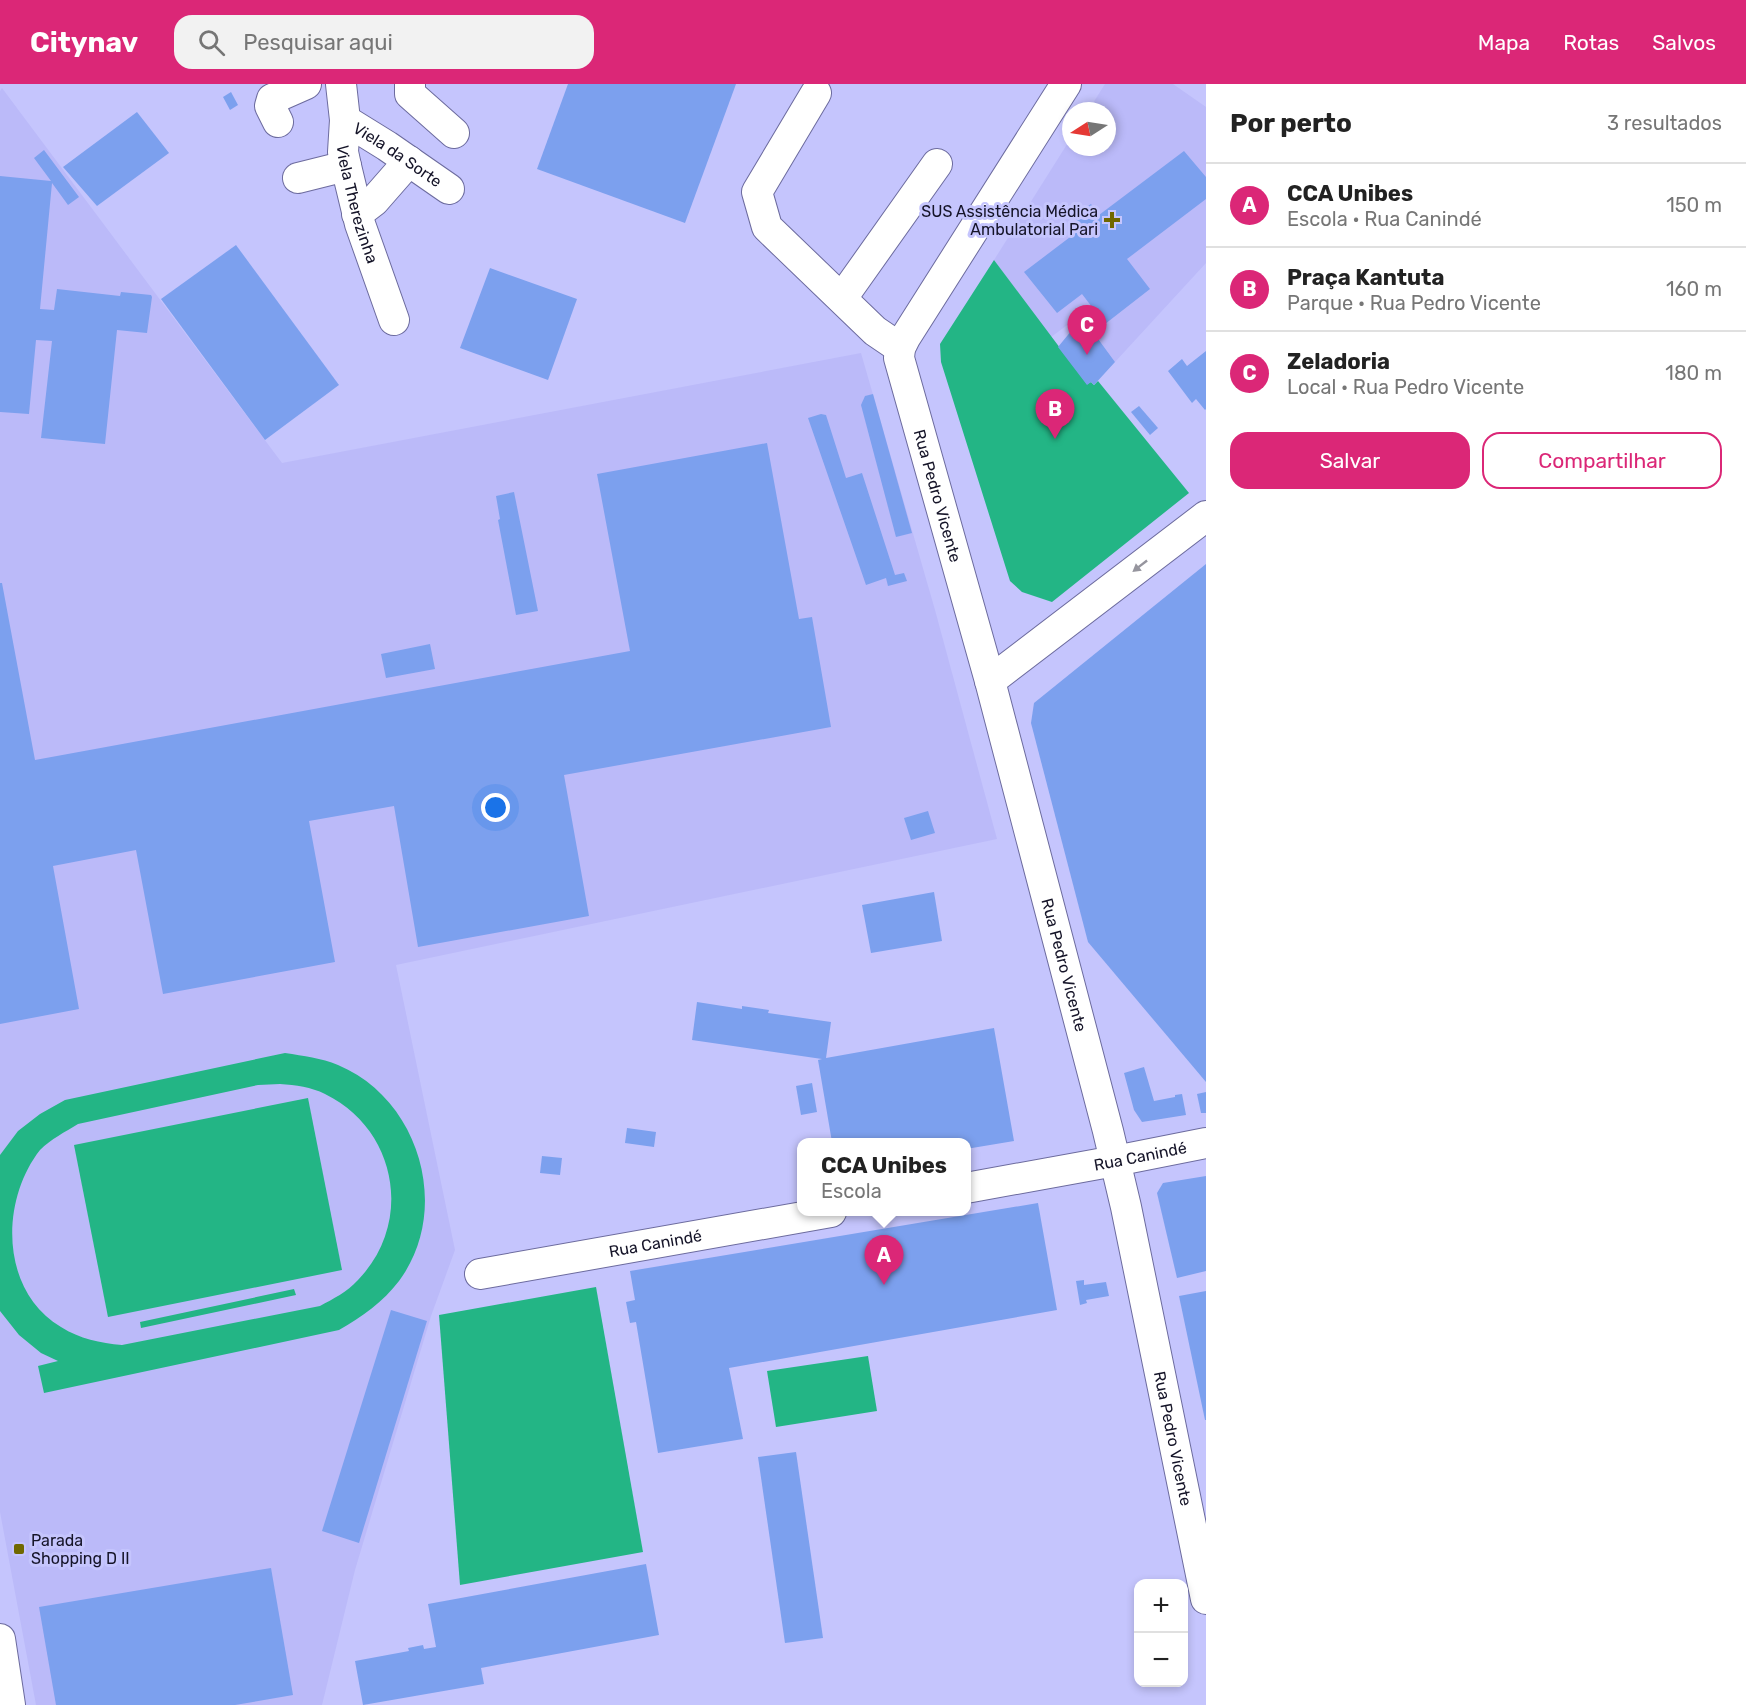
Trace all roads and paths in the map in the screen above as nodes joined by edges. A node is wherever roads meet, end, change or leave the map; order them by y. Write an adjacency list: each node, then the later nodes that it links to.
1 (306, 84): 7 (street)
2 (341, 84): 6 (street, Viela Therezinha)
3 (410, 84): 8 (street)
4 (1066, 84): 17 (street)
5 (816, 93): 15 (street)
6 (345, 120): 9 (street, Viela da Sorte); 11 (street, Viela Therezinha)
7 (278, 122)
8 (454, 133)
9 (409, 161): 13 (street, Viela da Sorte); 14 (street)
10 (937, 164): 15 (street)
11 (345, 166): 12 (street); 14 (street, Viela Therezinha)
12 (298, 178)
13 (448, 189)
14 (357, 214): 16 (street, Viela Therezinha)
15 (842, 298): 17 (street)
16 (394, 320)
17 (903, 343): 19 (street, Rua Pedro Vicente)
18 (1196, 523): 19 (street, one-way to 19)
19 (990, 681): 21 (street, Rua Pedro Vicente)
20 (1206, 1143): 21 (street, Rua Canindé)
21 (1115, 1161): 22 (street, Rua Canindé); 25 (street, Rua Pedro Vicente)
22 (971, 1187)
23 (808, 1216): 24 (street, Rua Canindé)
24 (480, 1274)
25 (1200, 1539): 26 (street, Rua Pedro Vicente)
26 (1206, 1599)
27 (0, 1639): 28 (street)
28 (10, 1705)

